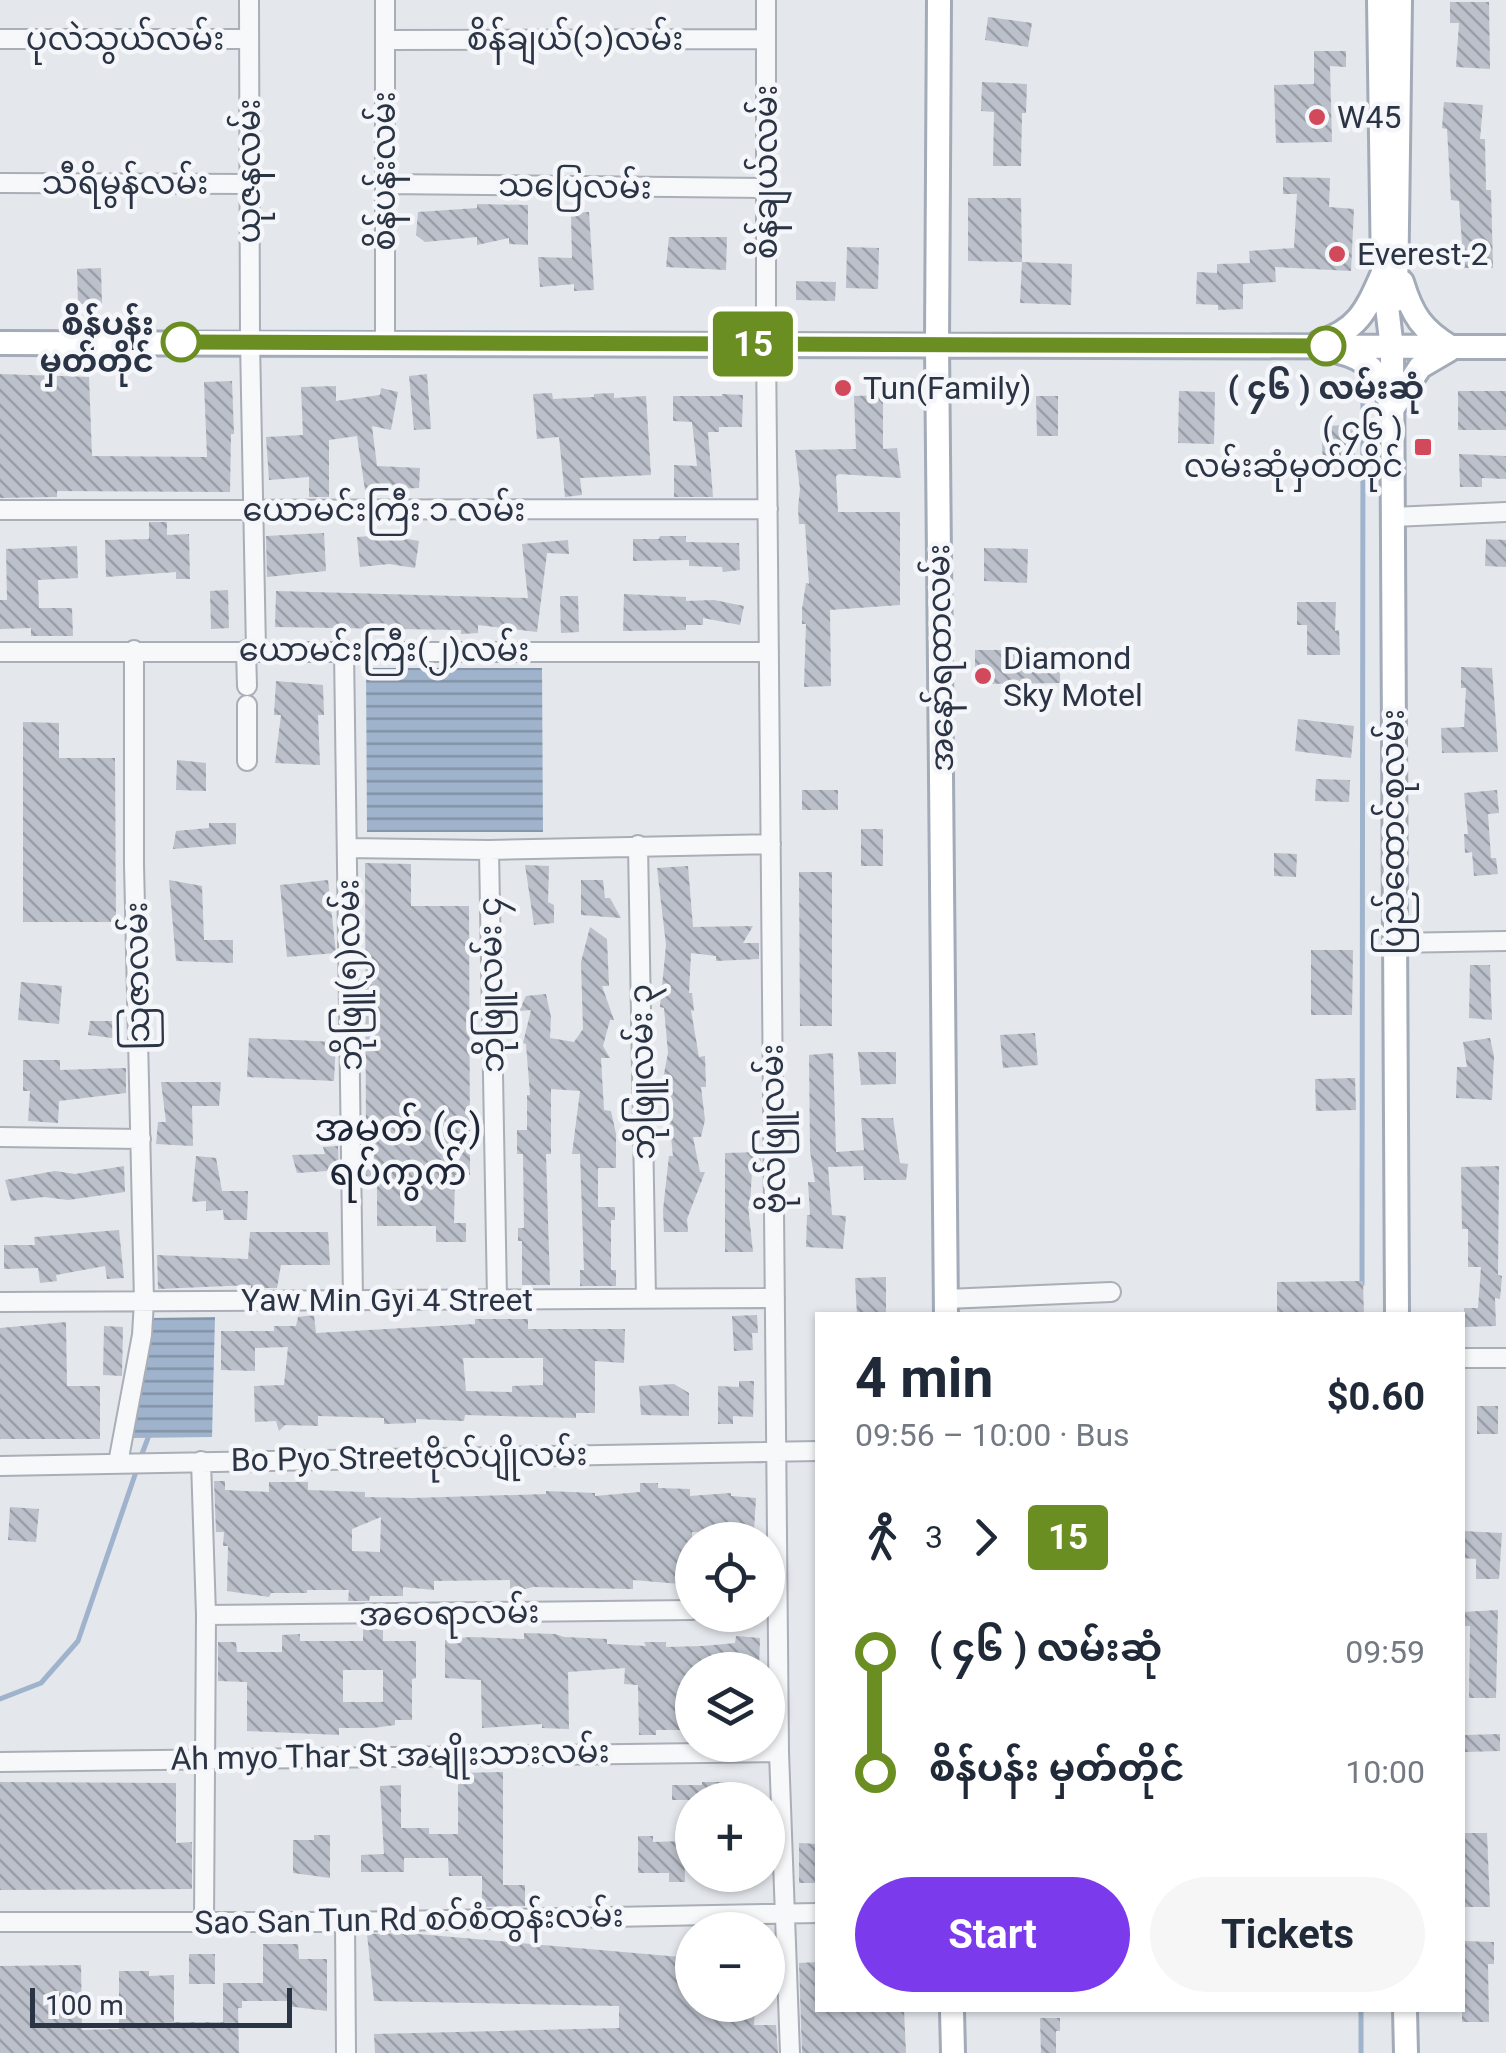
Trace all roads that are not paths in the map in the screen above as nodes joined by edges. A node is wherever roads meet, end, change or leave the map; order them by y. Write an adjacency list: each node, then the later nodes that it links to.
1 (249, 0): 9 (street, ယုဇနလမ်း)
2 (384, 0): 10 (street, စိန်ပန်းလမ်း)
3 (766, 0): 8 (street, စိန်ချယ်လမ်း)
4 (938, 0): 20 (main road, အနော်ရထာလမ်း)
5 (1379, 0): 15 (main road, ပြည်ထောင်စုလမ်း)
6 (1400, 0): 15 (main road, ပြည်ထောင်စုလမ်း)
7 (0, 39): 9 (street, ပုလဲသွယ်လမ်း)
8 (766, 39): 10 (street, စိန်ချယ်(၁)လမ်း); 14 (street, စိန်ချယ်လမ်း)
9 (249, 40): 12 (street, ယုဇနလမ်း)
10 (384, 40): 13 (street, စိန်ပန်းလမ်း)
11 (0, 183): 12 (street, သီရိမွန်လမ်း)
12 (250, 184): 16 (street, ယုဇနလမ်း)
13 (384, 184): 14 (street, သပြေလမ်း); 17 (street, စိန်ပန်းလမ်း)
14 (766, 188): 19 (street, စိန်ချယ်လမ်း)
15 (1391, 272): 21 (main road); 23 (main road); 24 (main road, ပြည်ထောင်စုလမ်း)
16 (250, 342): 17 (main road); 18 (main road); 28 (street, ယုဇနလမ်း)
17 (385, 342): 19 (main road)
18 (0, 343)
19 (766, 344): 20 (main road); 26 (street, ဗိုလ်ဖြူလမ်း)
20 (937, 344): 21 (main road); 52 (main road, အနော်ရထာလမ်း)
21 (1311, 346): 24 (main road); 25 (main road)
22 (1506, 347): 23 (main road)
23 (1452, 348): 24 (main road); 25 (main road)
24 (1392, 349): 25 (main road, ပြည်ထောင်စုလမ်း)
25 (1392, 410): 30 (main road, ပြည်ထောင်စုလမ်း)
26 (768, 509): 28 (street, ယောမင်းကြီး ၁ လမ်း); 35 (street, ဗိုလ်ဖြူလမ်း)
27 (0, 510): 28 (street, ယောမင်းကြီး ၁ လမ်း)
28 (253, 510): 32 (street, ယုဇနလမ်း)
29 (1506, 512): 30 (street)
30 (1393, 517): 42 (main road, ပြည်ထောင်စုလမ်း)
31 (134, 650): 32 (street, ယောမင်းကြီး(၂)လမ်း); 34 (street, ယောမင်းကြီး(၂)လမ်း); 44 (street, သြဇာလမ်း)
32 (251, 650): 33 (street, ယောမင်းကြီး(၂)လမ်း); 36 (street, ယုဇနလမ်း)
33 (344, 650): 35 (street, ယောမင်းကြီး(၂)လမ်း); 39 (street, ဘိုဖြူ(၅)လမ်း)
34 (0, 652)
35 (769, 652): 37 (street, ဗိုလ်ဖြူလမ်း)
36 (247, 761)
37 (771, 844): 38 (street); 47 (street, ဗိုလ်ဖြူလမ်း)
38 (638, 845): 40 (street); 46 (street, ဘိုဖြူလမ်း ၃)
39 (347, 848): 40 (street); 49 (street, ဘိုဖြူ(၅)လမ်း)
40 (489, 850): 48 (street, ဘိုဖြူလမ်း ၄)
41 (1506, 941): 42 (street)
42 (1393, 942): 53 (main road, ပြည်ထောင်စုလမ်း)
43 (0, 1137): 44 (street)
44 (141, 1139): 51 (street, သြဇာလမ်း)
45 (1111, 1292): 52 (street)
46 (646, 1298): 47 (street, Yaw Min Gyi 4 Street); 48 (street, Yaw Min Gyi 4 Street)
47 (775, 1298): 56 (street, ဗိုလ်ဖြူလမ်း)
48 (497, 1299): 49 (street, Yaw Min Gyi 4 Street)
49 (353, 1300): 51 (street, Yaw Min Gyi 4 Street)
50 (0, 1302): 51 (street, Yaw Min Gyi 4 Street)
51 (144, 1302): 59 (street, သြဇာလမ်း)
52 (946, 1307)
53 (1397, 1312)
54 (1465, 1358): 55 (street)
55 (1506, 1358)
56 (776, 1451): 57 (street, Bo Pyo Streetဗိုလ်ပျိုလမ်း); 58 (street, Bo Pyo Streetဗိုလ်ပျိုလမ်း); 61 (street, ဗိုလ်ဖြူလမ်း)
57 (815, 1451)
58 (201, 1461): 59 (street, Bo Pyo Streetဗိုလ်ပျိုလမ်း); 63 (street)
59 (118, 1463): 60 (street, Bo Pyo Streetဗိုလ်ပျိုလမ်း)
60 (0, 1466)
61 (775, 1522)
62 (675, 1610): 63 (street, အဝေရာလမ်း)
63 (206, 1615): 65 (street)
64 (675, 1753): 65 (street, Ah myo Thar St အမျိုးသားလမ်း)
65 (204, 1757): 66 (street, Ah myo Thar St အမျိုးသားလမ်း); 72 (street)
66 (0, 1762)
67 (780, 1762): 68 (street, ဗိုလ်ဖြူလမ်း)
68 (785, 1912)
69 (815, 1912): 70 (street, Sao San Tun Rd စဝ်စံထွန်းလမ်း)
70 (785, 1914): 78 (street, ဗိုလ်ဖြူလမ်း)
71 (675, 1916): 74 (street, Sao San Tun Rd စဝ်စံထွန်းလမ်း)
72 (204, 1921): 73 (street, Sao San Tun Rd စဝ်စံထွန်းလမ်း); 74 (street, Sao San Tun Rd စဝ်စံထွန်းလမ်း)
73 (0, 1922)
74 (345, 1922): 77 (street)
75 (952, 2012): 79 (main road)
76 (1405, 2012): 80 (main road)
77 (346, 2053)
78 (790, 2053)
79 (953, 2053)
80 (1406, 2053)

